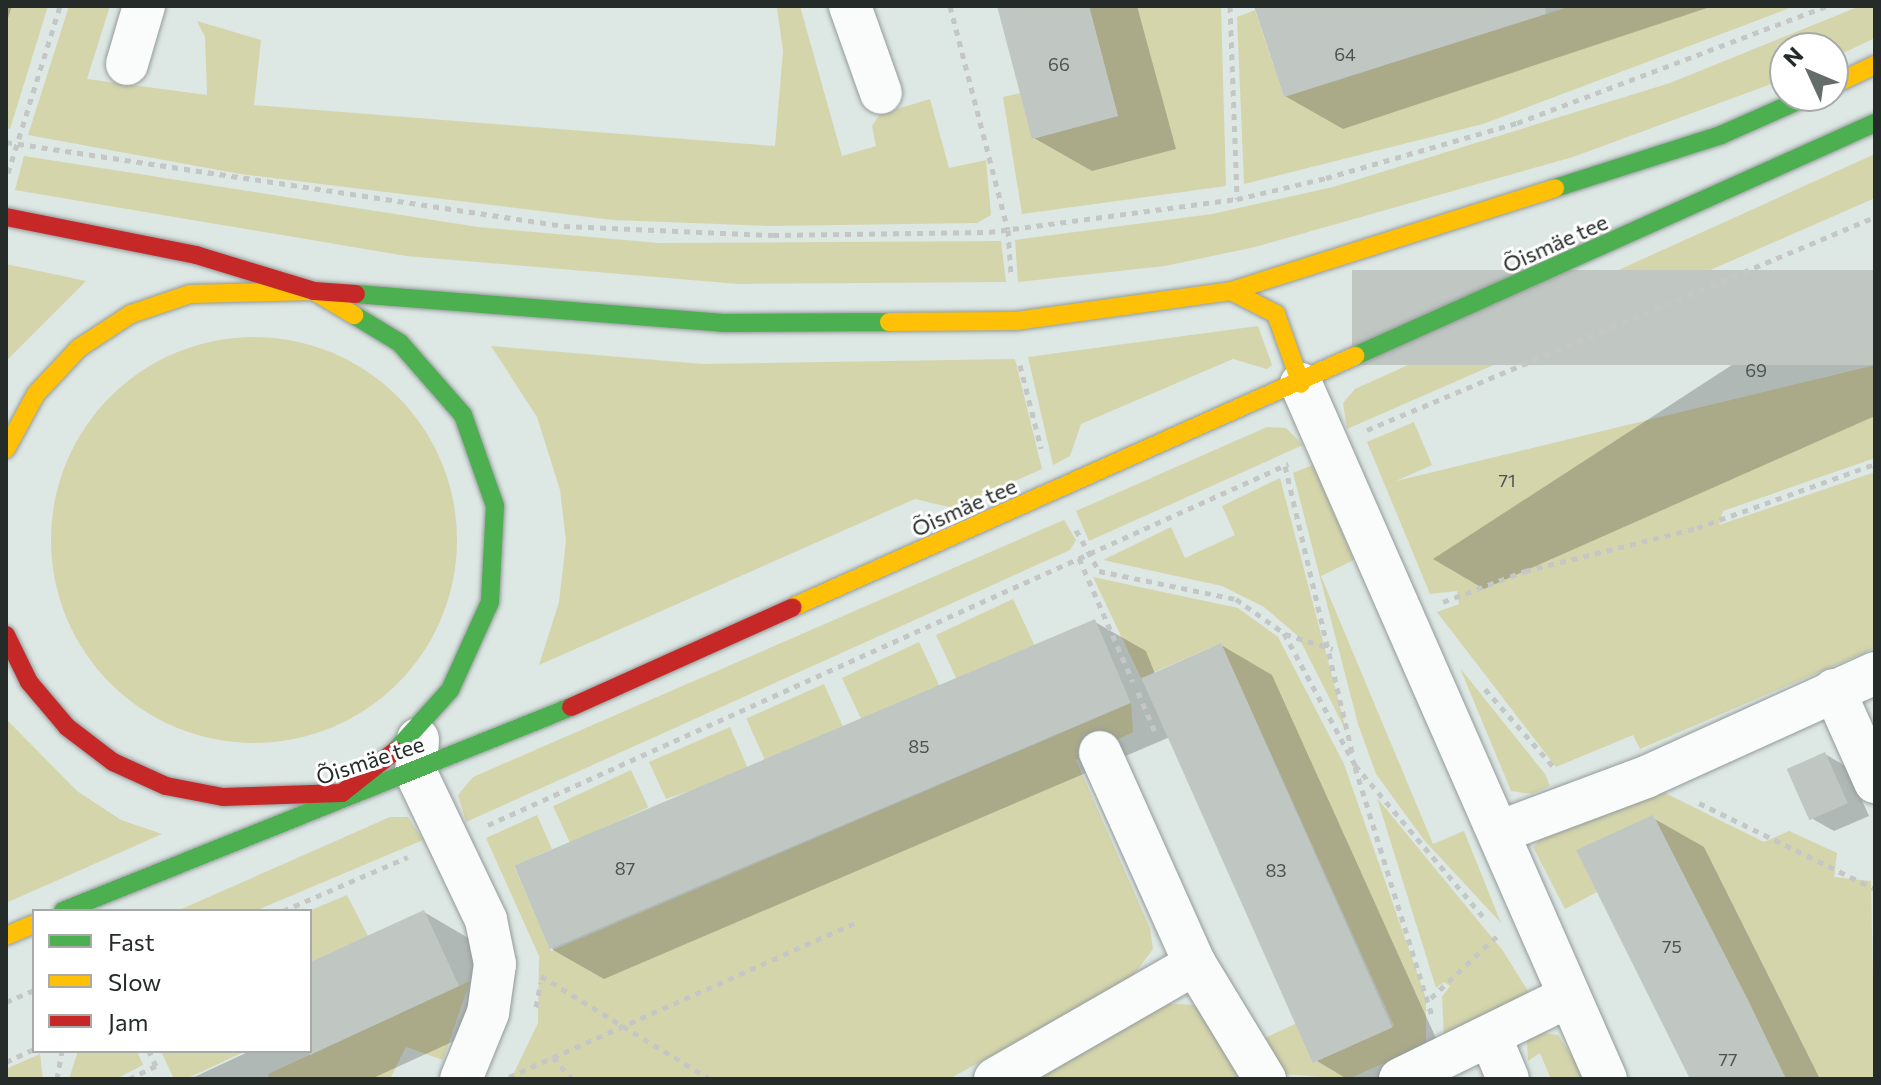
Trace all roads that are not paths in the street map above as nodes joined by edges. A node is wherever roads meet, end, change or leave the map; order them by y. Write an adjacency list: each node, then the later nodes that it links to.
1 (144, 6): 3 (street)
2 (850, 6): 6 (street)
3 (127, 64)
4 (1875, 65): 5 (main road)
5 (1849, 77)
6 (881, 93)
7 (1773, 112): 9 (main road, Õismäe tee)
8 (1875, 123): 14 (main road, Õismäe tee)
9 (1721, 135): 10 (main road); 13 (main road, Õismäe tee)
10 (1668, 177)
11 (6, 217): 12 (main road, Õismäe tee)
12 (314, 291): 13 (main road, Õismäe tee); 15 (main road); 19 (main road)
13 (1231, 291): 14 (main road)
14 (1300, 366): 21 (main road, Õismäe tee); 24 (street)
15 (6, 449)
16 (6, 635): 23 (main road)
17 (1875, 673): 18 (street)
18 (1834, 690): 22 (street); 24 (street)
19 (418, 726): 21 (street); 23 (main road)
20 (1100, 752): 28 (street)
21 (416, 773): 23 (main road, Õismäe tee); 32 (street)
22 (1875, 782)
23 (342, 793): 25 (main road, Õismäe tee)
24 (1499, 832): 29 (street)
25 (68, 909)
26 (32, 925): 27 (main road)
27 (6, 936)
28 (1195, 964): 33 (street); 34 (street)
29 (1565, 998): 30 (street); 36 (street)
30 (1491, 1038): 31 (street); 35 (street)
31 (1412, 1074)
32 (461, 1079)
33 (995, 1079)
34 (1265, 1079)
35 (1508, 1079)
36 (1606, 1079)

